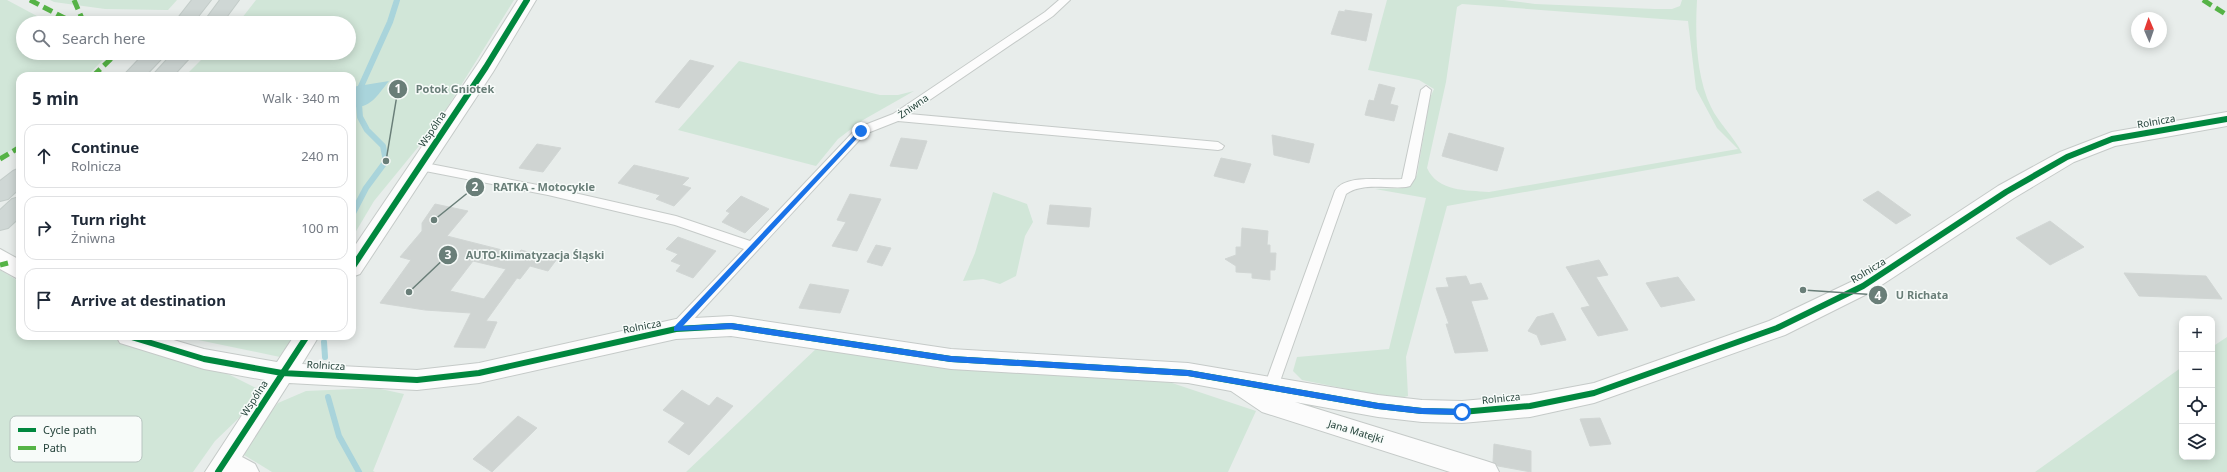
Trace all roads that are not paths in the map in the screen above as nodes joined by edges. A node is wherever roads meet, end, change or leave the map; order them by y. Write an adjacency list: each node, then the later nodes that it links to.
1 (202, 0): 5 (main road)
2 (230, 0): 6 (main road)
3 (527, 0): 15 (street, Wspólna)
4 (1065, 0): 12 (lane, Żniwna)
5 (189, 16)
6 (217, 16)
7 (150, 60): 9 (main road)
8 (177, 60): 10 (main road)
9 (137, 72)
10 (166, 72)
11 (1426, 90): 29 (lane)
12 (897, 117): 14 (lane); 20 (lane, Żniwna)
13 (2227, 119): 29 (street, Rolnicza)
14 (1218, 146)
15 (420, 166): 20 (lane); 22 (street, Wspólna)
16 (16, 179): 17 (main road)
17 (0, 193)
18 (16, 208): 19 (main road)
19 (0, 222)
20 (752, 247): 24 (lane, Żniwna)
21 (0, 258): 23 (street)
22 (356, 262)
23 (16, 268)
24 (676, 329): 27 (street, Rolnicza); 28 (street, Rolnicza)
25 (141, 340): 27 (street, Rolnicza)
26 (304, 340): 27 (street, Wspólna)
27 (282, 374): 30 (street, Wspólna)
28 (1231, 380): 29 (street, Rolnicza); 31 (street, Jana Matejki)
29 (1271, 387)
30 (230, 468)
31 (1486, 472)

